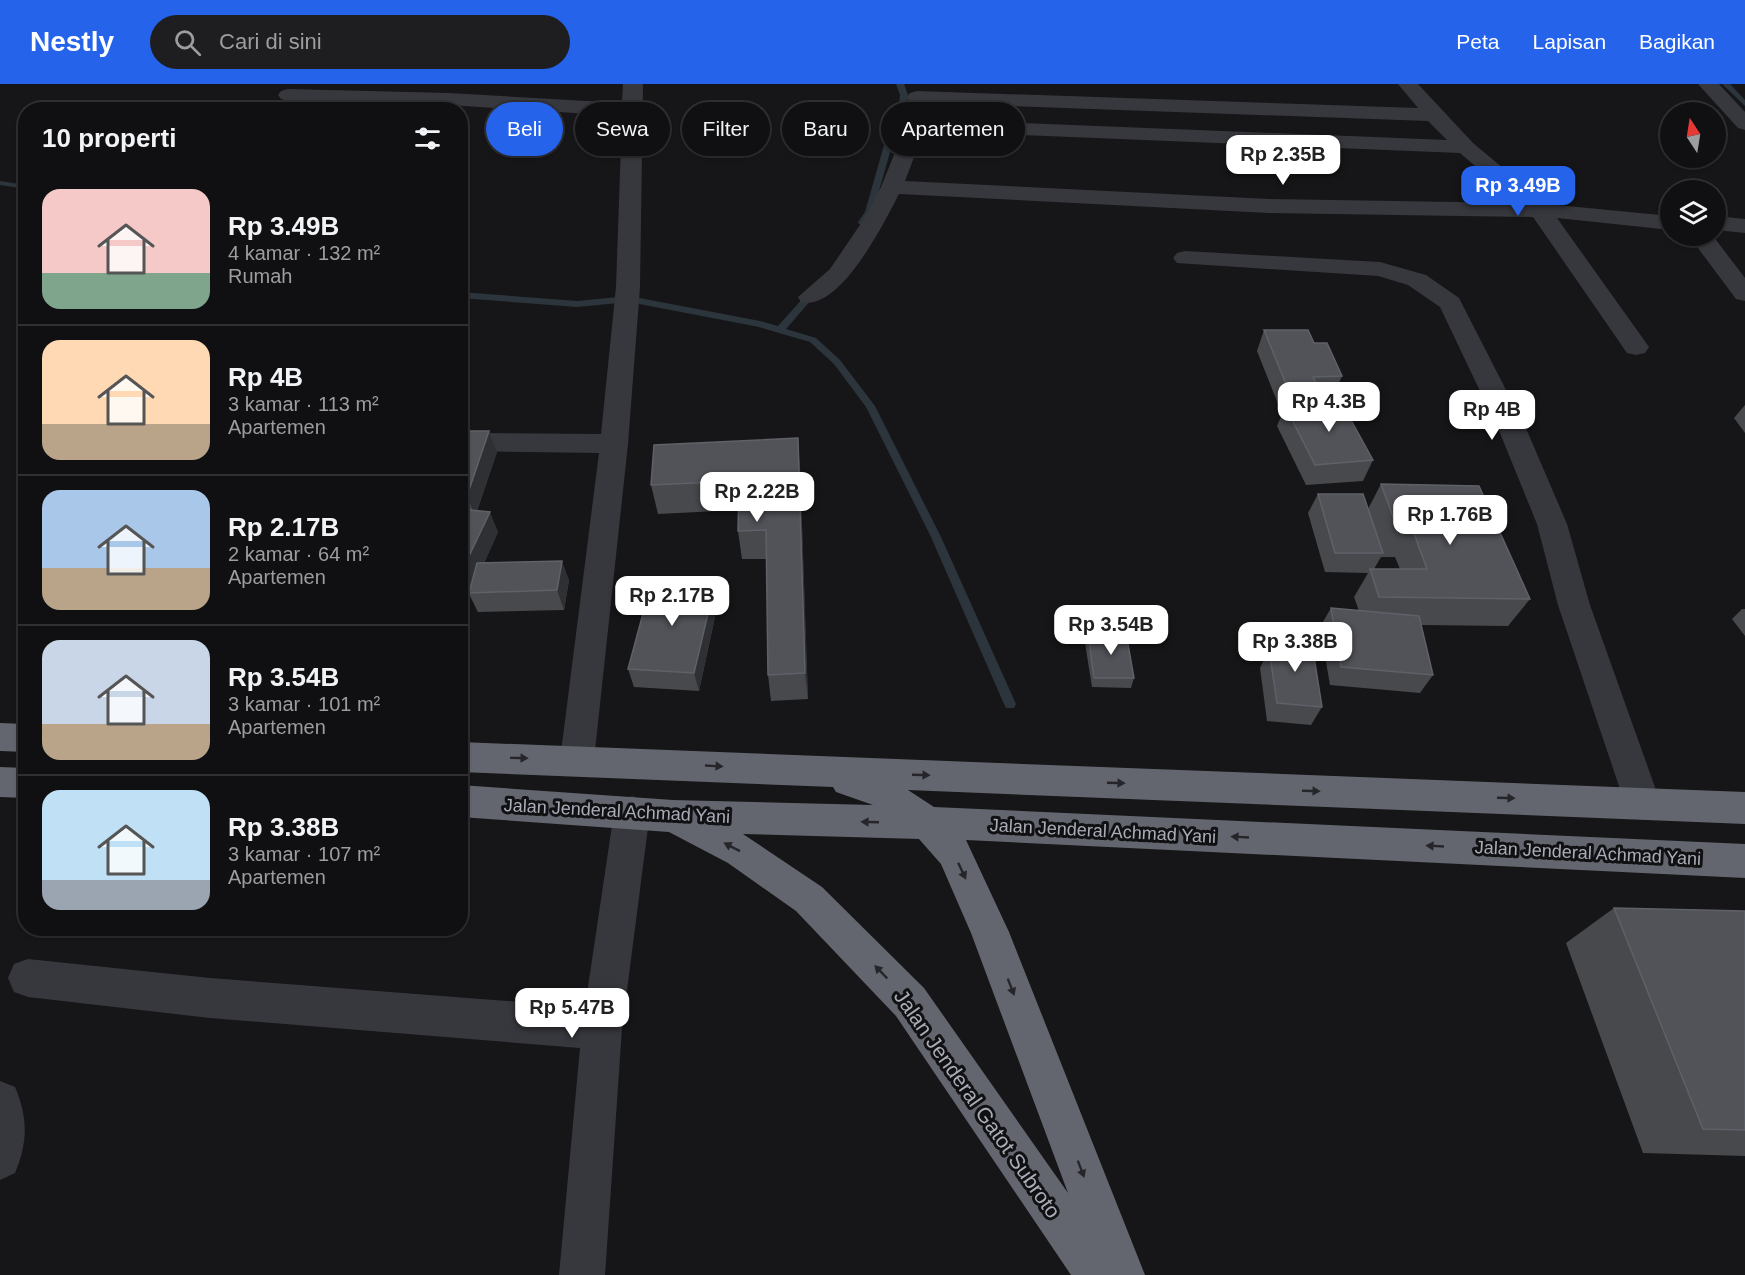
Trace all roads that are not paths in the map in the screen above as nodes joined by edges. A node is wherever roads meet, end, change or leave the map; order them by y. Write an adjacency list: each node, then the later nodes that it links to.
1 (633, 84): 6 (street)
2 (1408, 84): 8 (street)
3 (1708, 84): 9 (street)
4 (913, 91): 8 (street)
5 (288, 95): 7 (street)
6 (632, 102)
7 (575, 107)
8 (1434, 115): 11 (street)
9 (1745, 124)
10 (1025, 129): 11 (street)
11 (1466, 147): 15 (street)
12 (630, 156): 25 (street)
13 (904, 156): 14 (street)
14 (892, 187): 15 (street); 22 (street)
15 (1540, 210): 16 (street); 23 (street)
16 (1660, 222)
17 (1726, 224): 18 (street)
18 (1745, 226)
19 (1709, 246): 21 (street)
20 (1185, 258): 34 (street)
21 (1745, 294)
22 (810, 297)
23 (1636, 347)
24 (468, 442): 25 (street)
25 (614, 444): 29 (street)
26 (0, 737): 27 (highway)
27 (18, 738)
28 (468, 757): 29 (highway, one-way to 29)
29 (577, 760): 30 (highway, one-way to 30)
30 (821, 771): 34 (highway, one-way to 34); 38 (highway)
31 (0, 782): 32 (highway)
32 (18, 783)
33 (468, 802): 36 (highway, Jalan Jenderal Achmad Yani)
34 (1643, 804): 35 (highway)
35 (1745, 808)
36 (632, 812): 37 (highway, Jalan Jenderal Achmad Yani); 41 (street)
37 (673, 816): 38 (highway, Jalan Jenderal Achmad Yani, one-way to 37); 45 (highway, Jalan Jenderal Gatot Subroto, one-way to 37)
38 (928, 823): 39 (highway, Jalan Jenderal Achmad Yani, one-way to 38); 46 (highway, one-way to 46)
39 (1745, 861)
40 (28, 978): 41 (street)
41 (602, 1029): 44 (street)
42 (0, 1102): 43 (street)
43 (0, 1158)
44 (582, 1275)
45 (1098, 1275)
46 (1122, 1275)

